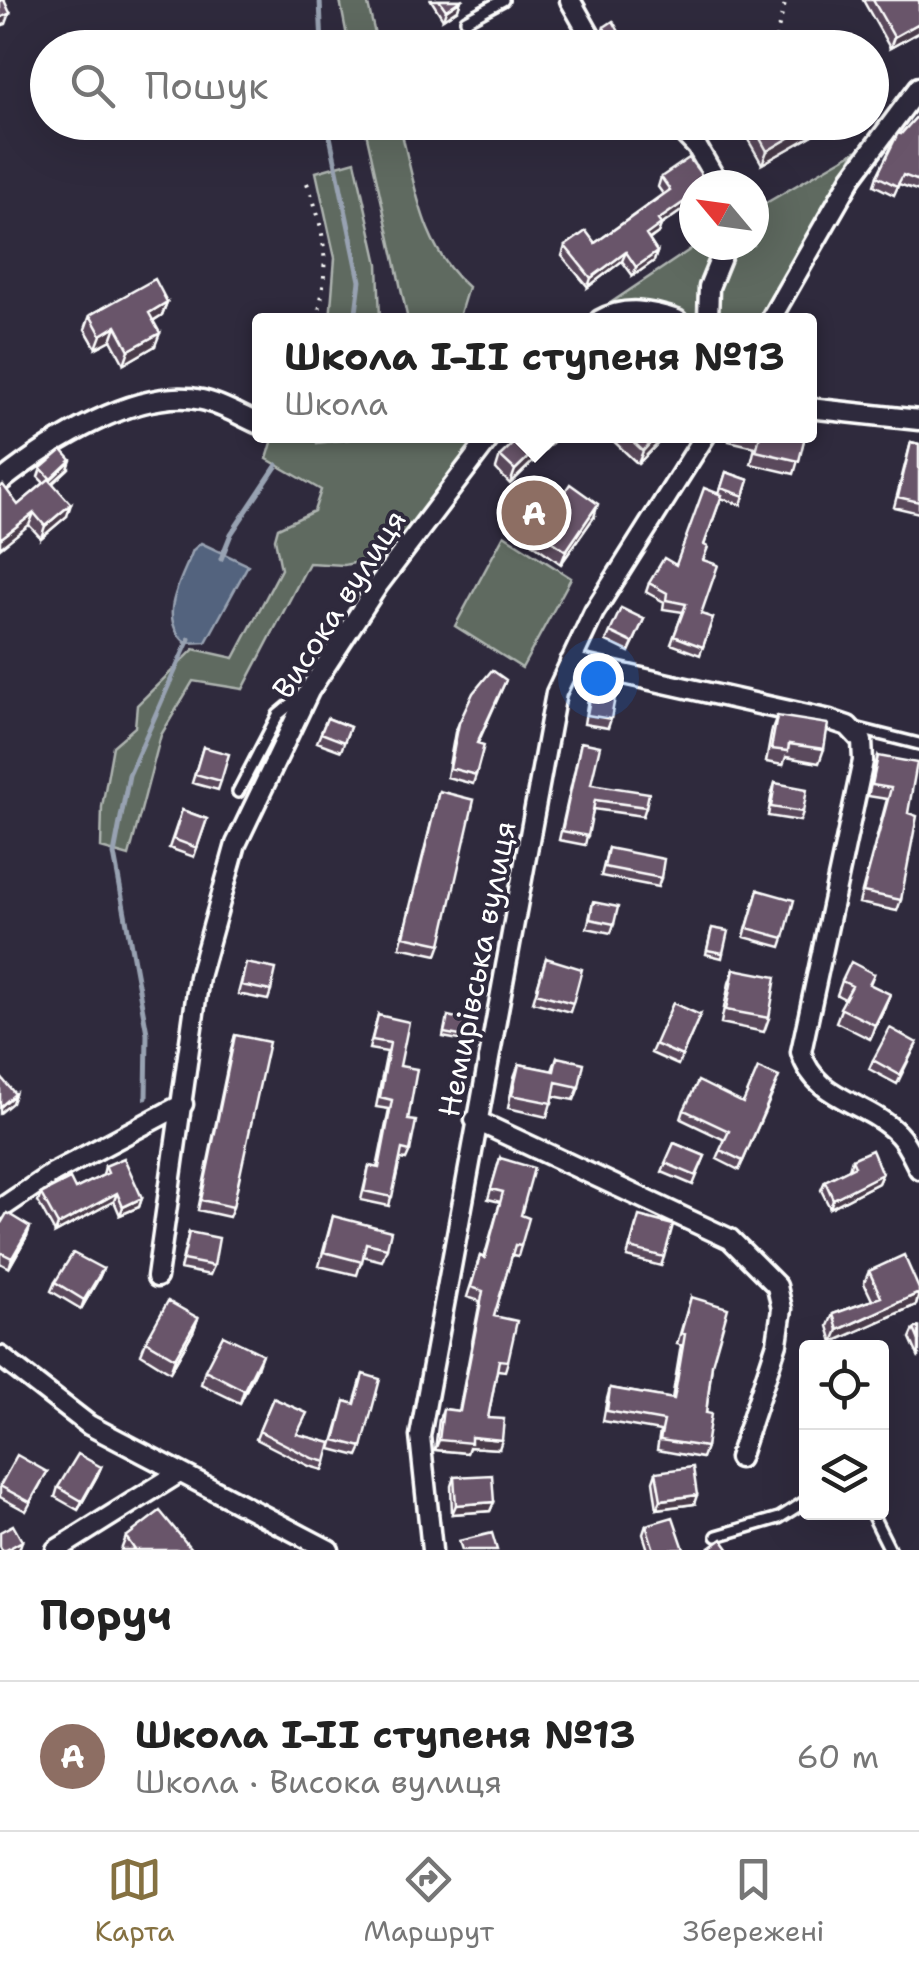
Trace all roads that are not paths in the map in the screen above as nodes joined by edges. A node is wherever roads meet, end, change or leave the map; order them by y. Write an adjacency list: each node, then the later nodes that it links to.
1 (503, 0): 3 (lane)
2 (570, 0): 4 (street)
3 (466, 20)
4 (587, 30)
5 (919, 87): 6 (street)
6 (889, 127)
7 (690, 140): 9 (street)
8 (880, 140): 14 (street)
9 (710, 170)
10 (720, 260): 13 (street)
11 (622, 313): 12 (street)
12 (658, 313)
13 (708, 313)
14 (774, 313)
15 (817, 409): 16 (street)
16 (919, 420)
17 (252, 421): 20 (street)
18 (486, 443): 22 (street, Висока вулиця)
19 (702, 443): 21 (street, Немирівська вулиця)
20 (0, 482)
21 (570, 662): 23 (street); 27 (street, Немирівська вулиця)
22 (308, 691): 25 (lane); 26 (street, Висока вулиця)
23 (848, 726): 24 (lane); 28 (street)
24 (919, 744)
25 (238, 792)
26 (183, 1104): 29 (street); 30 (street, Висока вулиця)
27 (475, 1120): 32 (street); 39 (street, Немирівська вулиця)
28 (919, 1169)
29 (0, 1209)
30 (157, 1276)
31 (0, 1356): 33 (street)
32 (739, 1458)
33 (179, 1473): 37 (street); 38 (street)
34 (799, 1506): 36 (lane)
35 (875, 1520): 40 (lane)
36 (717, 1536)
37 (56, 1550)
38 (329, 1550)
39 (432, 1550)
40 (890, 1550)

